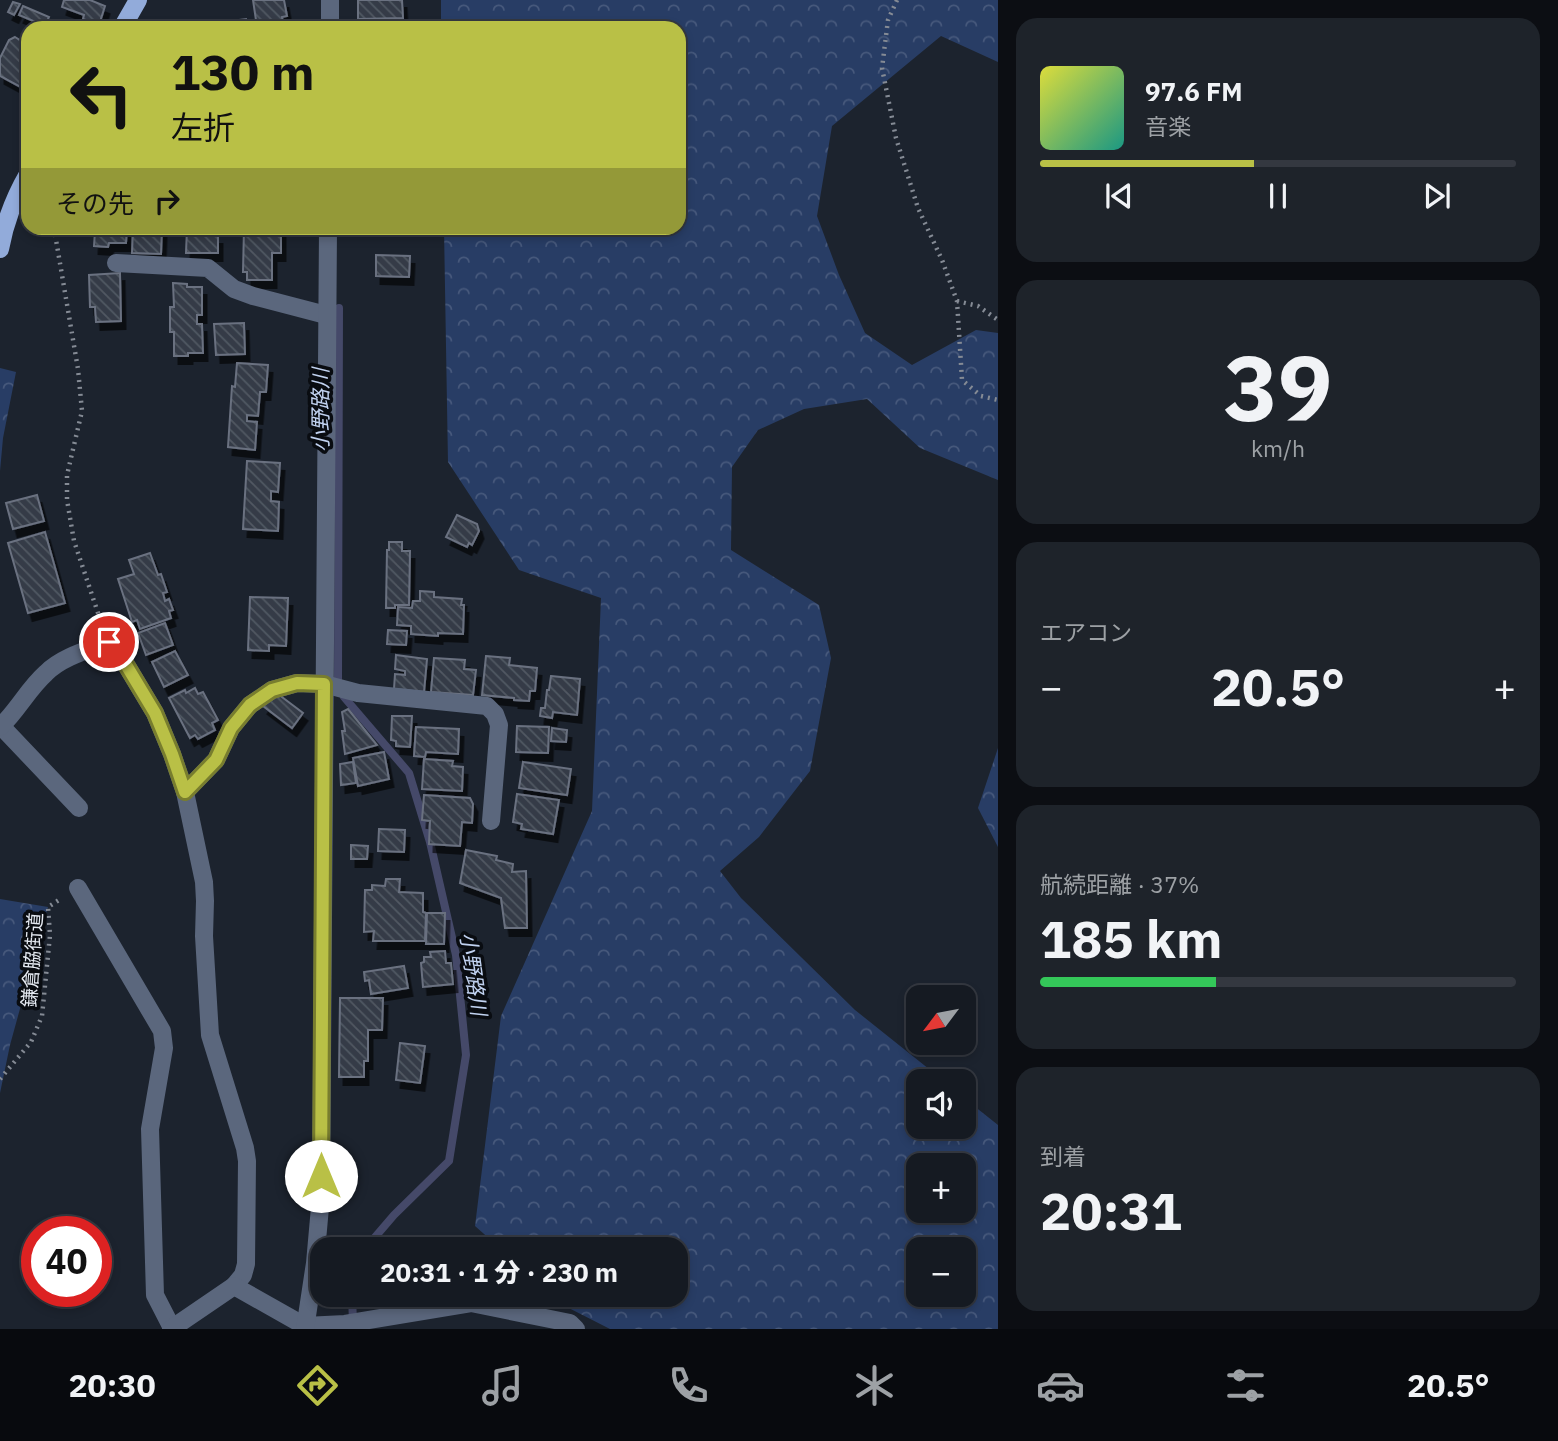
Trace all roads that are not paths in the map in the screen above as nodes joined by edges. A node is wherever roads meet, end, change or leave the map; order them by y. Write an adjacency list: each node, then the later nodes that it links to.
1 (138, 0): 3 (main road)
2 (330, 0): 4 (street)
3 (126, 21)
4 (330, 21)
5 (21, 185): 7 (main road)
6 (328, 235): 9 (street)
7 (0, 249)
8 (116, 262): 9 (street)
9 (326, 315): 10 (street)
10 (324, 684): 12 (street); 14 (street); 17 (street)
11 (0, 726): 12 (street); 13 (street)
12 (185, 792): 16 (street)
13 (79, 808)
14 (491, 821)
15 (78, 888): 18 (street)
16 (234, 1286): 17 (street); 18 (street)
17 (305, 1327): 19 (street)
18 (171, 1329)
19 (576, 1329)

